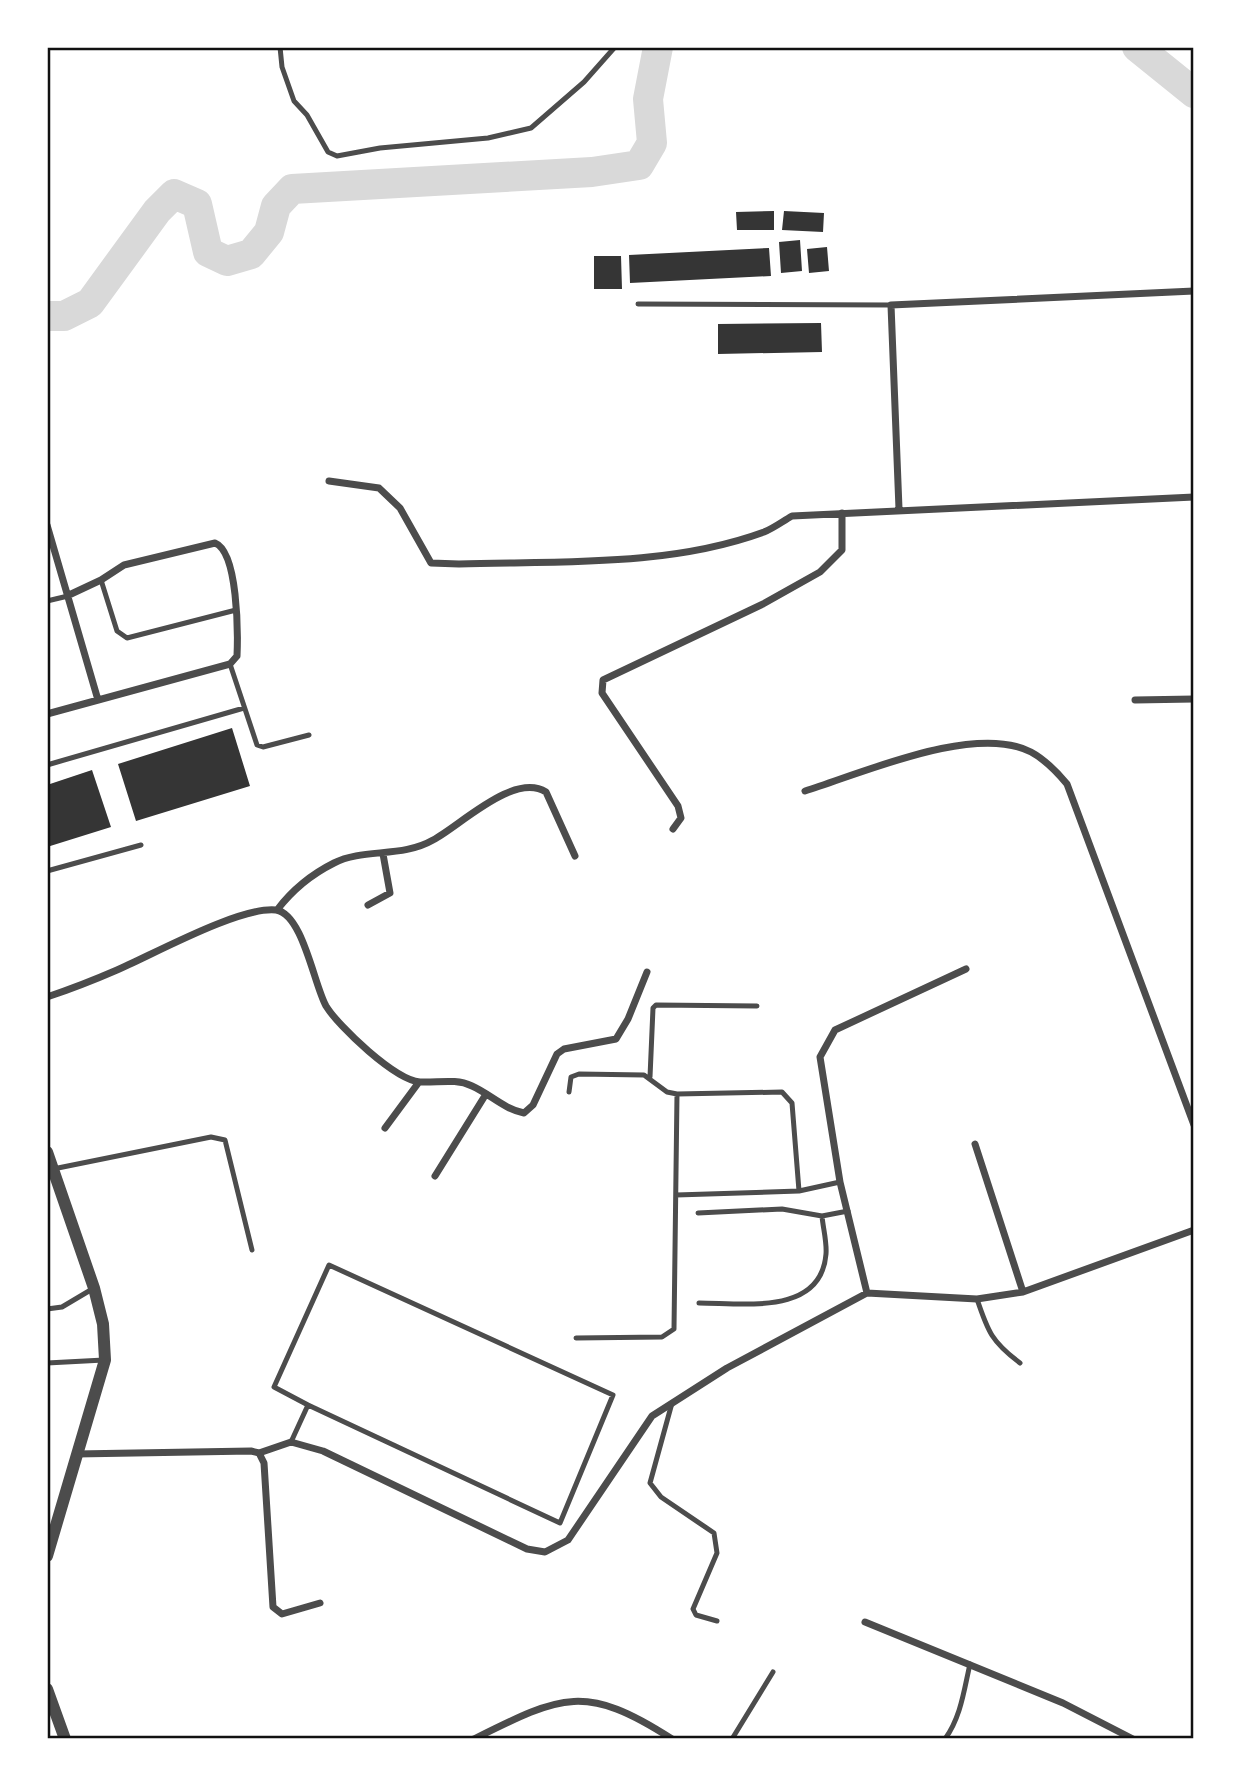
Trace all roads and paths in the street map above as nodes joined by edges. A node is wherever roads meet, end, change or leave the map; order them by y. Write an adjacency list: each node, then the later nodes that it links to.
1 (280, 47): 2 (lane)
2 (615, 47)
3 (1194, 291): 5 (street)
4 (638, 304): 5 (lane)
5 (891, 305): 8 (street)
6 (329, 481): 9 (street)
7 (1194, 498): 8 (street)
8 (899, 509): 9 (street)
9 (842, 513): 24 (street)
10 (47, 526): 12 (street)
11 (101, 580): 12 (street); 14 (lane); 14 (street)
12 (69, 595): 13 (lane); 17 (street)
13 (47, 601)
14 (236, 610): 15 (street)
15 (230, 664): 17 (street); 19 (lane)
16 (1194, 698): 18 (street)
17 (98, 700): 20 (street)
18 (1135, 700)
19 (244, 708): 21 (lane); 22 (lane)
20 (47, 714)
21 (309, 735)
22 (47, 765)
23 (805, 791): 40 (street)
24 (673, 829)
25 (141, 845): 28 (lane)
26 (383, 854): 27 (street); 29 (street); 30 (street)
27 (575, 856)
28 (47, 871)
29 (368, 905)
30 (277, 910): 33 (street); 36 (street)
31 (966, 969): 46 (street)
32 (647, 972): 38 (street)
33 (47, 997)
34 (757, 1006): 35 (lane)
35 (650, 1077): 37 (lane); 39 (lane)
36 (419, 1082): 38 (street); 41 (street)
37 (569, 1092)
38 (486, 1094): 45 (street)
39 (677, 1094): 47 (lane); 48 (lane)
40 (1194, 1125)
41 (385, 1128)
42 (975, 1144): 55 (street)
43 (47, 1152): 44 (street)
44 (53, 1170): 53 (lane); 54 (street)
45 (435, 1177)
46 (840, 1182): 47 (lane); 49 (street)
47 (799, 1191): 48 (lane)
48 (676, 1195): 60 (lane)
49 (848, 1211): 51 (lane); 56 (street)
50 (698, 1213): 51 (lane)
51 (822, 1216): 58 (lane)
52 (1194, 1230): 55 (street)
53 (252, 1250)
54 (94, 1288): 59 (lane); 61 (street)
55 (1023, 1292): 57 (street)
56 (867, 1293): 57 (street); 64 (street)
57 (977, 1299): 63 (lane)
58 (699, 1303)
59 (47, 1309)
60 (576, 1338)
61 (104, 1360): 62 (lane); 68 (street)
62 (47, 1363)
63 (1020, 1363)
64 (672, 1403): 66 (street); 71 (lane)
65 (308, 1405): 65 (lane); 66 (lane)
66 (291, 1442): 67 (street)
67 (259, 1453): 68 (street); 70 (street)
68 (75, 1454): 69 (street)
69 (47, 1556)
70 (320, 1603)
71 (717, 1621)
72 (865, 1622): 73 (street)
73 (970, 1664): 80 (lane); 81 (street)
74 (773, 1672): 79 (lane)
75 (47, 1689): 76 (street)
76 (65, 1739)
77 (474, 1739): 78 (street)
78 (671, 1739)
79 (732, 1739)
80 (945, 1739)
81 (1133, 1739)

